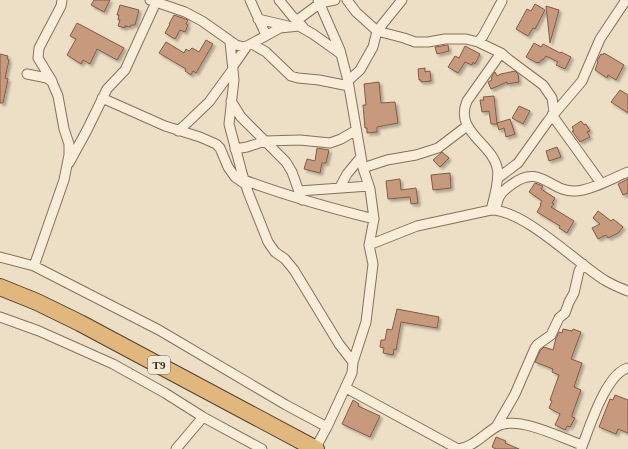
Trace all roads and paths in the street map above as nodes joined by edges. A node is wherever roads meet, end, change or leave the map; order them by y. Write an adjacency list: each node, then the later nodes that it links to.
1 (62, 0): 22 (street)
2 (250, 0): 11 (street)
3 (279, 0): 12 (street)
4 (335, 0): 10 (street)
5 (347, 0): 13 (street)
6 (402, 0): 13 (street)
7 (626, 0): 26 (street)
8 (154, 1): 15 (street); 24 (street)
9 (502, 1): 16 (street)
10 (320, 3): 12 (street); 19 (street)
11 (258, 19): 12 (street); 14 (street)
12 (293, 23): 14 (street); 19 (street)
13 (377, 31): 16 (street); 23 (street)
14 (266, 35): 17 (street)
15 (230, 42): 17 (street); 20 (street)
16 (478, 42): 18 (street)
17 (249, 45): 20 (street); 23 (street)
18 (501, 53): 26 (street); 27 (street)
19 (341, 54): 23 (street)
20 (233, 67): 25 (street); 28 (street)
21 (27, 74): 22 (street)
22 (52, 82): 33 (street)
23 (349, 84): 32 (street)
24 (102, 98): 28 (street); 33 (street)
25 (231, 101): 30 (street); 31 (street)
26 (553, 113): 36 (street); 38 (street)
27 (467, 126): 34 (street); 36 (street)
28 (178, 131): 37 (street)
29 (353, 132): 30 (street)
30 (265, 141): 31 (street); 41 (street)
31 (235, 149): 37 (street)
32 (361, 157): 34 (street); 40 (street)
33 (68, 165): 48 (street)
34 (363, 168): 39 (street)
35 (628, 172): 38 (street)
36 (498, 178): 43 (street)
37 (244, 182): 42 (street); 52 (street)
38 (601, 183): 43 (street)
39 (369, 186): 40 (street); 44 (street)
40 (340, 187): 41 (street)
41 (299, 191): 42 (street)
42 (302, 200): 44 (street)
43 (494, 210): 45 (street); 47 (street)
44 (374, 219): 45 (street)
45 (369, 245): 52 (street)
46 (0, 256): 48 (street)
47 (583, 264): 50 (street); 57 (street)
48 (34, 266): 56 (street)
49 (0, 287): 61 (highway, T9)
50 (628, 291)
51 (0, 318): 55 (street)
52 (353, 362): 54 (street)
53 (628, 368): 58 (street)
54 (346, 388): 56 (street); 62 (street)
55 (203, 417): 59 (street); 60 (street)
56 (327, 427): 61 (street)
57 (496, 427): 58 (street); 62 (street)
58 (582, 447)
59 (176, 449)
60 (262, 449)
61 (316, 449)
62 (458, 449)

